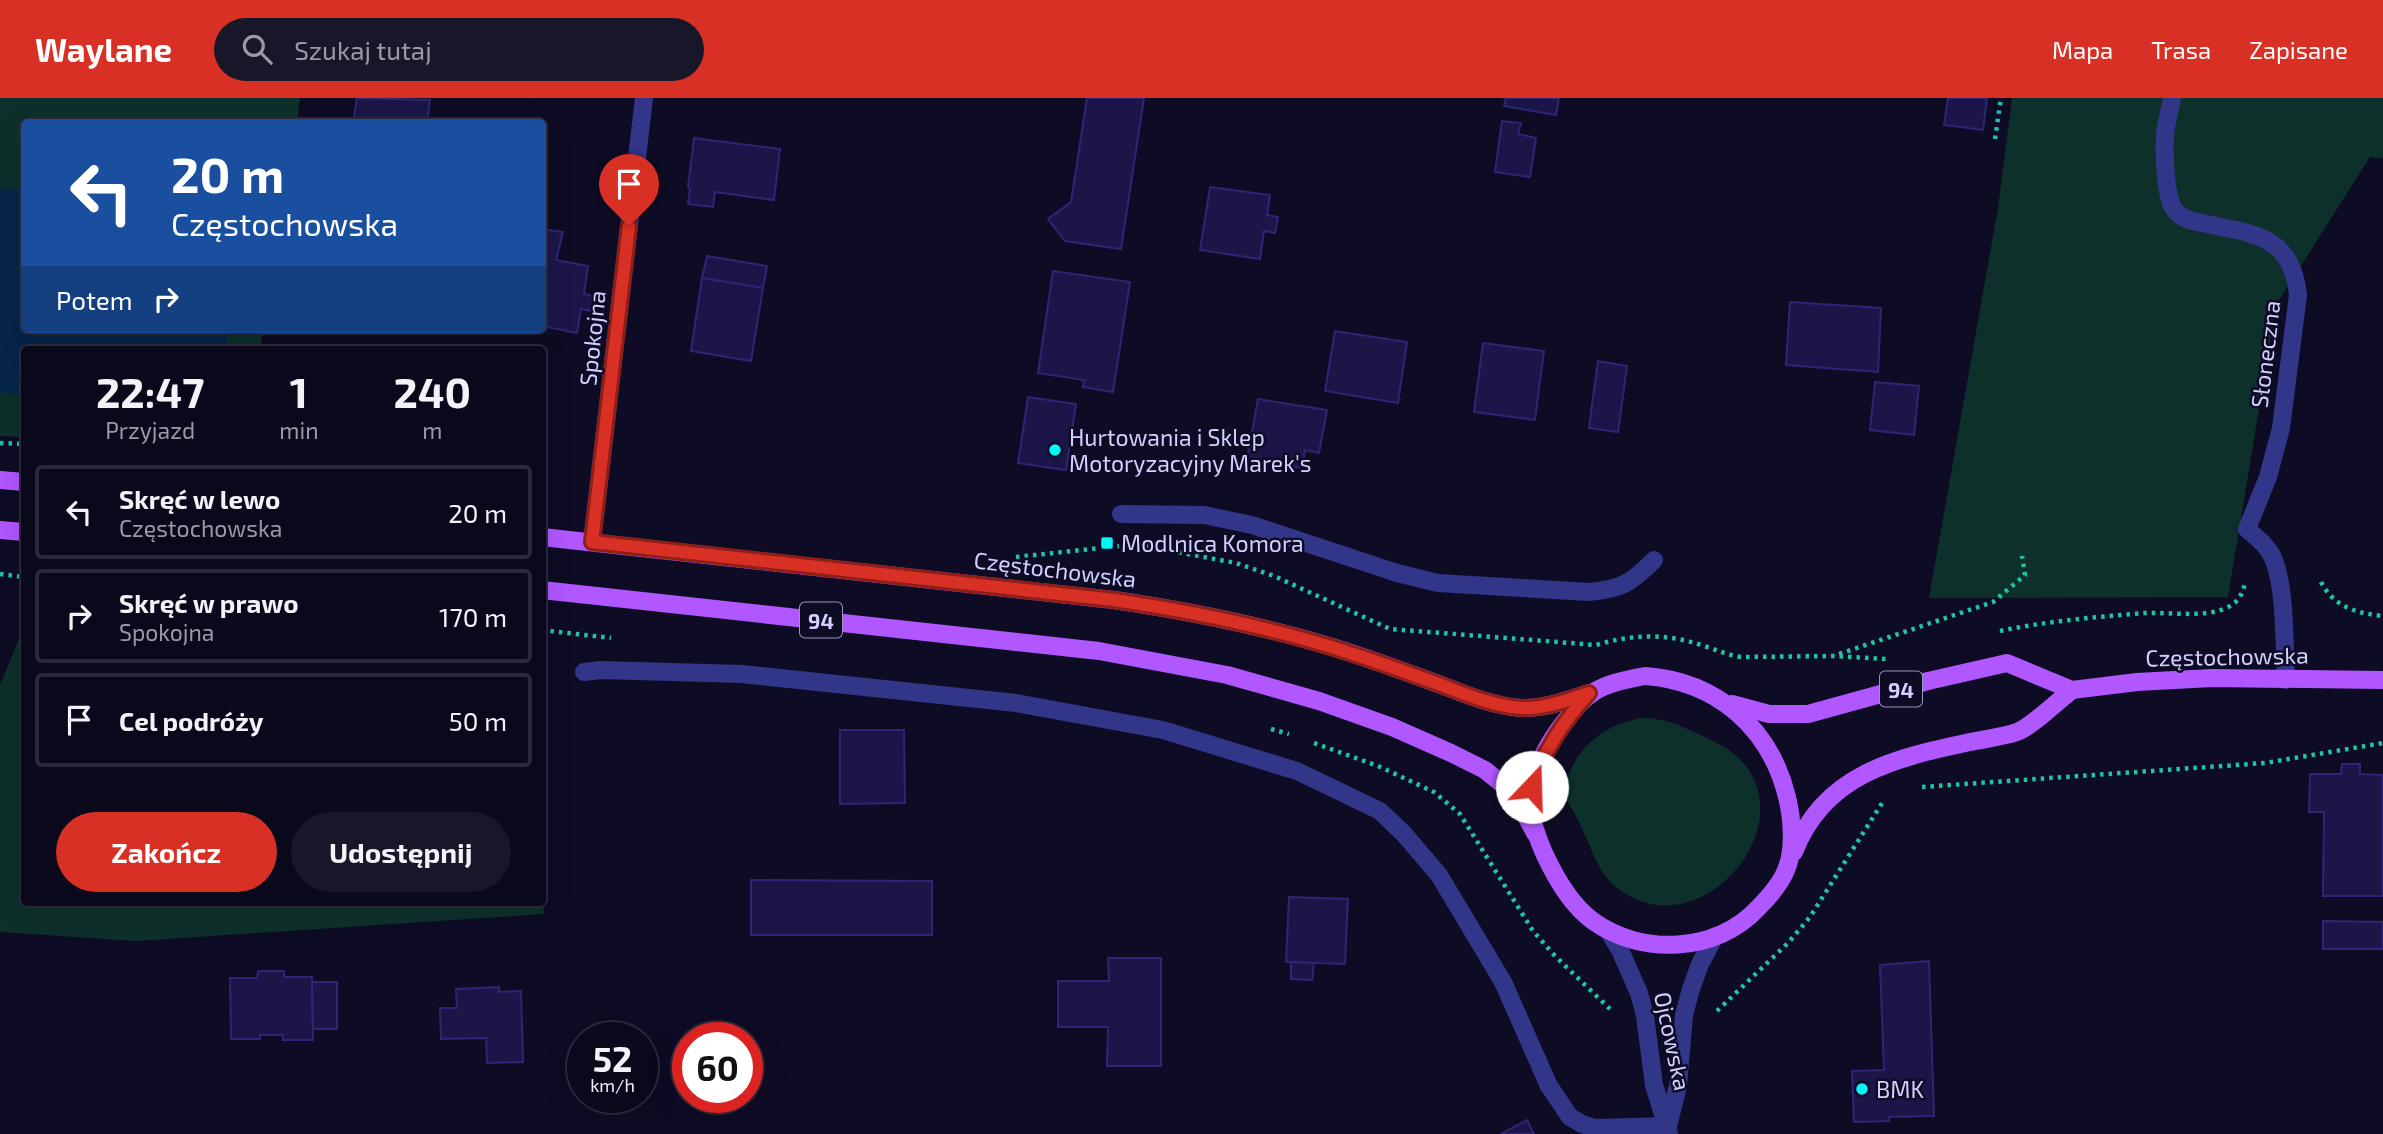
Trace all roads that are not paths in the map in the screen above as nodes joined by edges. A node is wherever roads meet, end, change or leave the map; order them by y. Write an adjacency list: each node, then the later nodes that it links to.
1 (644, 98): 9 (street, Spokojna)
2 (2172, 98): 13 (street, Słoneczna)
3 (0, 480): 4 (main road)
4 (21, 482)
5 (1121, 514): 10 (street)
6 (0, 530): 7 (main road)
7 (21, 532)
8 (546, 537): 9 (main road, Częstochowska / 94)
9 (592, 542): 16 (main road, Częstochowska / 94)
10 (1654, 560)
11 (546, 590): 18 (main road, 94)
12 (583, 672): 22 (street)
13 (2286, 680): 14 (main road, Częstochowska / 94); 15 (main road, Częstochowska / 94)
14 (2383, 680)
15 (2072, 690): 17 (main road, Częstochowska / 94); 19 (main road, 94)
16 (1589, 693): 17 (main road, 94); 18 (main road, 94)
17 (1726, 702): 19 (main road, 94)
18 (1535, 833): 20 (main road, 94)
19 (1787, 869): 21 (main road, 94)
20 (1608, 930): 21 (main road, 94); 22 (street, Ojcowska)
21 (1716, 936): 22 (street, Ojcowska)
22 (1669, 1130)

